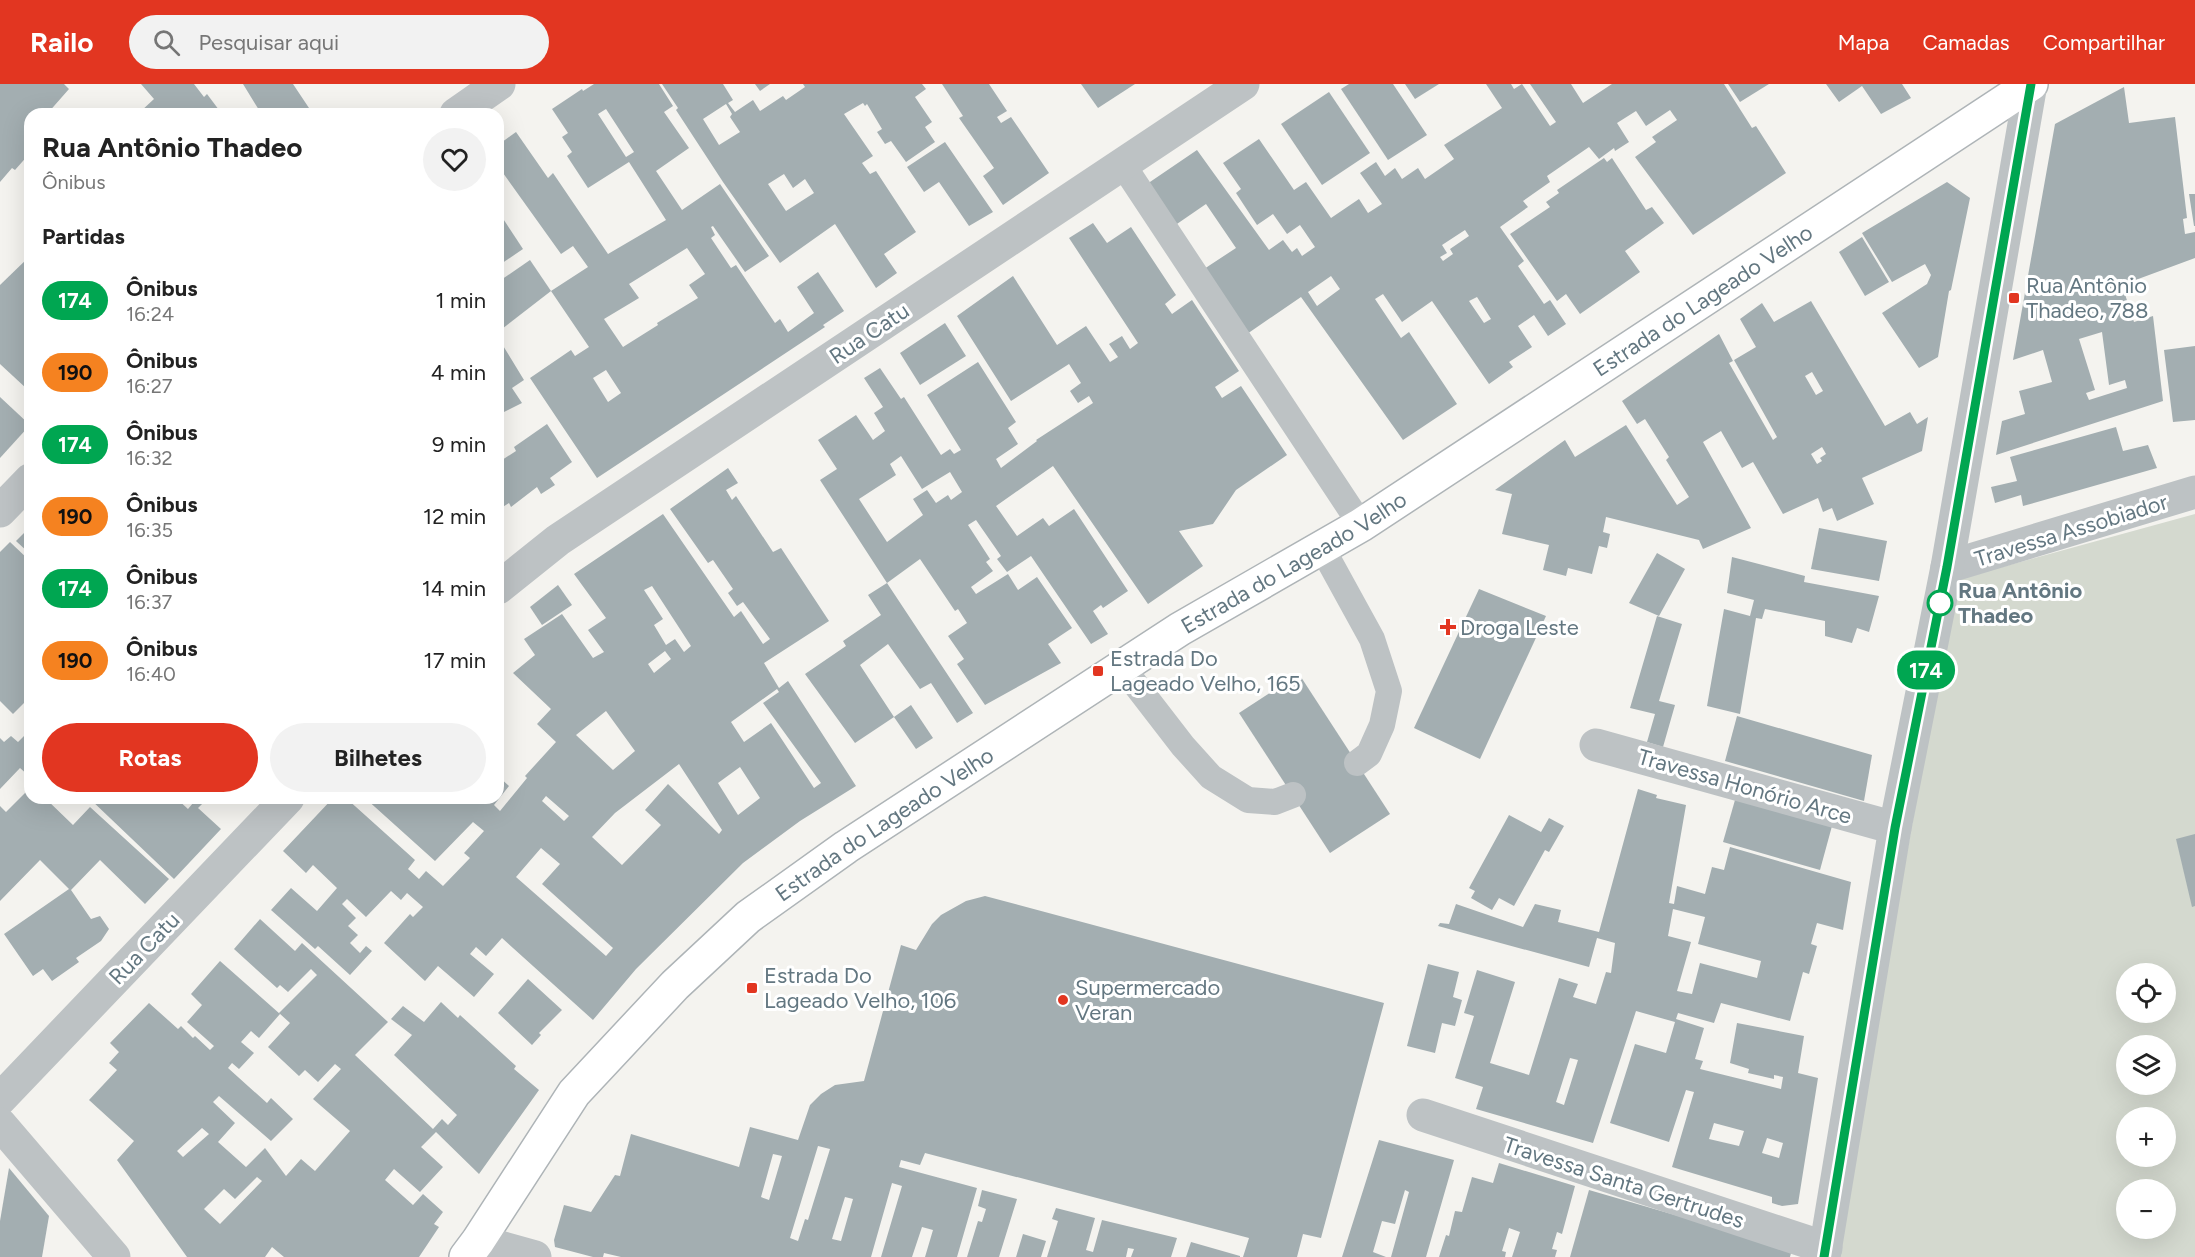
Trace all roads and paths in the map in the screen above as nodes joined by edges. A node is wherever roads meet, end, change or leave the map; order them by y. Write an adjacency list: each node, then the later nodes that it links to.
1 (499, 84): 4 (street)
2 (1244, 84): 5 (street, Rua Catu)
3 (2031, 84): 9 (main road, Estrada do Lageado Velho); 11 (street)
4 (465, 108)
5 (1123, 165): 9 (lane); 12 (street, Rua Catu)
6 (24, 486): 8 (street)
7 (2195, 492): 11 (street, Travessa Assobiador)
8 (0, 511)
9 (1361, 525): 10 (main road, Estrada do Lageado Velho)
10 (1322, 548): 13 (main road, Estrada do Lageado Velho); 15 (lane)
11 (1947, 567): 18 (street)
12 (504, 583)
13 (1122, 667): 16 (lane); 22 (main road, Estrada do Lageado Velho)
14 (1596, 745): 18 (street, Travessa Honório Arce)
15 (1357, 763)
16 (1293, 795)
17 (282, 804): 19 (street, Rua Catu)
18 (1895, 828): 23 (street)
19 (0, 1099)
20 (1423, 1116): 23 (street, Travessa Santa Gertrudes)
21 (0, 1124): 24 (street)
22 (472, 1249): 25 (street)
23 (1825, 1252)
24 (114, 1257)
25 (535, 1257)

